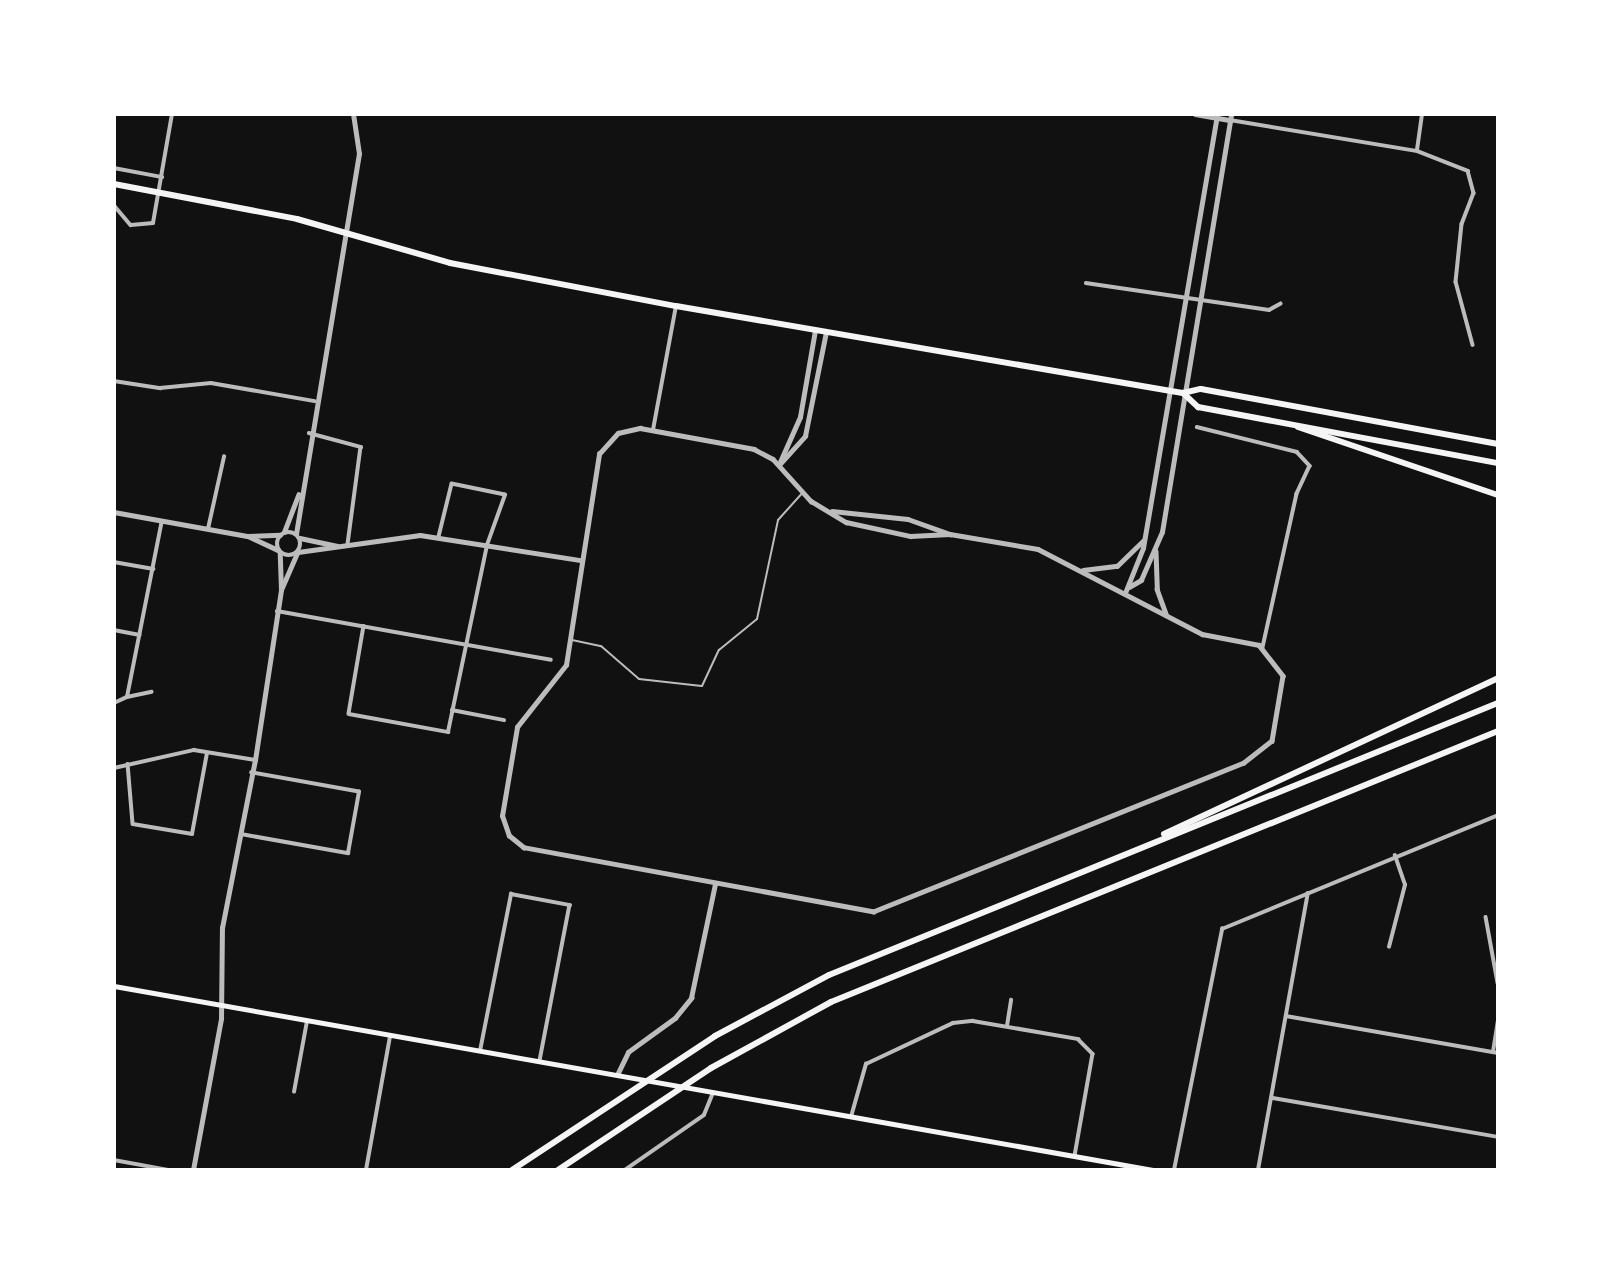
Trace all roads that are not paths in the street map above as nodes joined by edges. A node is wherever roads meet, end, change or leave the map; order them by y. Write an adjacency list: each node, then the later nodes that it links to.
1 (172, 114): 9 (street)
2 (353, 114): 13 (street)
3 (1195, 114): 5 (street)
4 (1422, 114): 7 (street)
5 (1217, 115): 6 (street); 15 (street)
6 (1230, 117): 7 (street); 16 (street)
7 (1417, 151): 21 (street)
8 (114, 169): 9 (street)
9 (162, 177): 11 (street)
10 (114, 184): 11 (highway)
11 (159, 192): 12 (street); 13 (highway)
12 (114, 205)
13 (344, 232): 18 (highway); 25 (street)
14 (1086, 283): 15 (street)
15 (1186, 297): 16 (street); 23 (street)
16 (1200, 299): 17 (street); 24 (street)
17 (1280, 304)
18 (676, 306): 19 (highway); 28 (street)
19 (816, 329): 20 (highway); 33 (street)
20 (826, 331): 23 (highway); 33 (street)
21 (1473, 345)
22 (114, 381): 25 (street)
23 (1168, 390): 24 (highway); 46 (street)
24 (1183, 393): 27 (highway); 30 (highway); 50 (street)
25 (314, 401): 29 (street)
26 (1198, 427): 67 (street)
27 (1298, 427): 32 (highway); 36 (highway)
28 (653, 430): 33 (street); 53 (street)
29 (309, 433): 34 (street); 47 (street)
30 (1498, 444)
31 (224, 457): 40 (street)
32 (1498, 463)
33 (779, 465): 35 (street)
34 (299, 491): 41 (street); 44 (street)
35 (802, 493): 37 (street); 65 (lane)
36 (1498, 495)
37 (832, 511): 42 (street); 42 (street)
38 (114, 512): 39 (street)
39 (162, 521): 40 (street); 55 (street)
40 (208, 529): 43 (street)
41 (282, 534): 43 (street); 44 (street); 51 (street)
42 (950, 534): 56 (street)
43 (247, 536): 51 (street)
44 (298, 536): 49 (street); 52 (street)
45 (439, 537): 47 (street); 48 (street); 48 (street)
46 (1145, 537): 56 (street); 57 (street)
47 (348, 545): 49 (street)
48 (487, 545): 53 (street); 66 (street)
49 (338, 547): 52 (street)
50 (1156, 550): 57 (street); 61 (street)
51 (279, 551): 52 (street); 58 (street)
52 (298, 553): 58 (street)
53 (580, 560): 65 (street)
54 (114, 562): 55 (street)
55 (153, 569): 64 (street)
56 (1083, 570): 59 (street)
57 (1129, 587): 59 (street)
58 (281, 590): 60 (street)
59 (1125, 593): 61 (street)
60 (277, 611): 62 (street); 78 (street)
61 (1166, 615): 67 (street)
62 (364, 626): 66 (street); 74 (street)
63 (114, 630): 64 (street)
64 (140, 635): 71 (street)
65 (571, 640): 86 (street)
66 (466, 644): 68 (street); 74 (street)
67 (1263, 648): 86 (street)
68 (551, 660)
69 (1498, 678): 84 (highway)
70 (150, 692): 71 (street)
71 (127, 697): 72 (street)
72 (114, 703)
73 (1498, 703): 84 (highway)
74 (452, 710): 75 (street)
75 (504, 720)
76 (1498, 731): 114 (highway)
77 (207, 753): 78 (street); 79 (street); 79 (street)
78 (255, 760): 81 (street)
79 (128, 764): 80 (street)
80 (114, 768)
81 (252, 774): 83 (street); 83 (street)
82 (1498, 815): 85 (street)
83 (241, 834): 93 (street)
84 (1126, 853): 113 (highway)
85 (1395, 856): 87 (street); 89 (street)
86 (715, 884): 102 (street)
87 (1308, 892): 94 (street); 117 (street)
88 (1486, 917): 90 (street)
89 (1389, 947)
90 (1498, 983)
91 (114, 986): 93 (main road)
92 (1011, 1000): 97 (street)
93 (222, 1005): 96 (main road); 111 (street)
94 (1286, 1016): 100 (street); 105 (street)
95 (1498, 1020): 100 (street)
96 (307, 1021): 98 (main road); 103 (street)
97 (1007, 1026): 106 (street); 108 (street)
98 (390, 1036): 99 (main road); 112 (street)
99 (480, 1051): 101 (main road); 101 (street)
100 (1495, 1053)
101 (540, 1062): 102 (main road)
102 (617, 1076): 104 (main road)
103 (294, 1092)
104 (713, 1093): 106 (main road); 115 (street)
105 (1272, 1098): 107 (street); 118 (street)
106 (851, 1117): 108 (main road)
107 (1498, 1137)
108 (1075, 1156): 116 (main road)
109 (114, 1160): 110 (street)
110 (169, 1170)
111 (193, 1170)
112 (366, 1170)
113 (512, 1170)
114 (558, 1170)
115 (625, 1170)
116 (1153, 1170)
117 (1174, 1170)
118 (1258, 1170)

